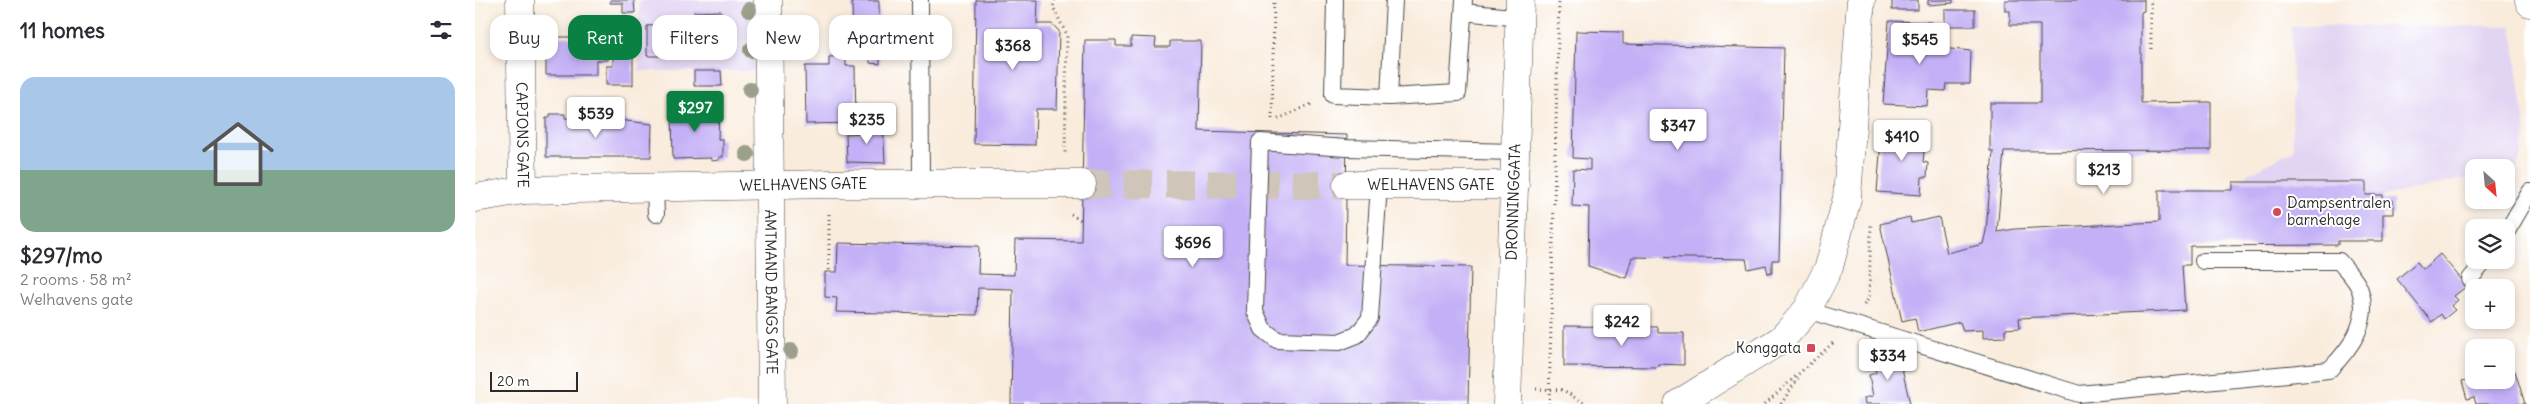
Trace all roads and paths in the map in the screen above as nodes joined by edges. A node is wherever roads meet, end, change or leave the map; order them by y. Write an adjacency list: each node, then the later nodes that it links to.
1 (520, 0): 24 (street, CAPJONS GATE)
2 (768, 0): 20 (street, AMTMAND BANGS GATE)
3 (920, 0): 17 (lane)
4 (1055, 0): 19 (path)
5 (1274, 0): 14 (path)
6 (1335, 0): 14 (lane)
7 (1394, 0): 15 (lane)
8 (1559, 0): 35 (path)
9 (1861, 0): 33 (street)
10 (2151, 0): 13 (path)
11 (1464, 6): 12 (lane); 15 (lane)
12 (1520, 9): 16 (street, DRONNINGGATA)
13 (2151, 49)
14 (1333, 95): 15 (lane)
15 (1389, 97)
16 (1516, 152): 22 (lane); 23 (street, DRONNINGGATA)
17 (921, 183): 18 (street, WELHAVENS GATE); 19 (street, WELHAVENS GATE)
18 (829, 184): 20 (street, WELHAVENS GATE); 31 (path)
19 (1073, 184): 28 (path)
20 (771, 185): 24 (street, WELHAVENS GATE); 37 (street, AMTMAND BANGS GATE)
21 (1347, 185): 22 (street, WELHAVENS GATE)
22 (1379, 185): 23 (street, WELHAVENS GATE)
23 (1515, 185): 36 (street, DRONNINGGATA)
24 (523, 190): 26 (street, CAPJONS GATE)
25 (2530, 192): 27 (lane)
26 (475, 198)
27 (2514, 219)
28 (1081, 220)
29 (2203, 261): 33 (lane)
30 (2478, 269): 32 (lane)
31 (829, 270)
32 (2470, 279)
33 (1807, 310): 40 (street)
34 (1802, 371): 41 (path)
35 (1550, 389): 36 (path); 38 (path); 39 (path)
36 (1507, 396)
37 (772, 404)
38 (1549, 404)
39 (1585, 404)
40 (1678, 404)
41 (1781, 404)

